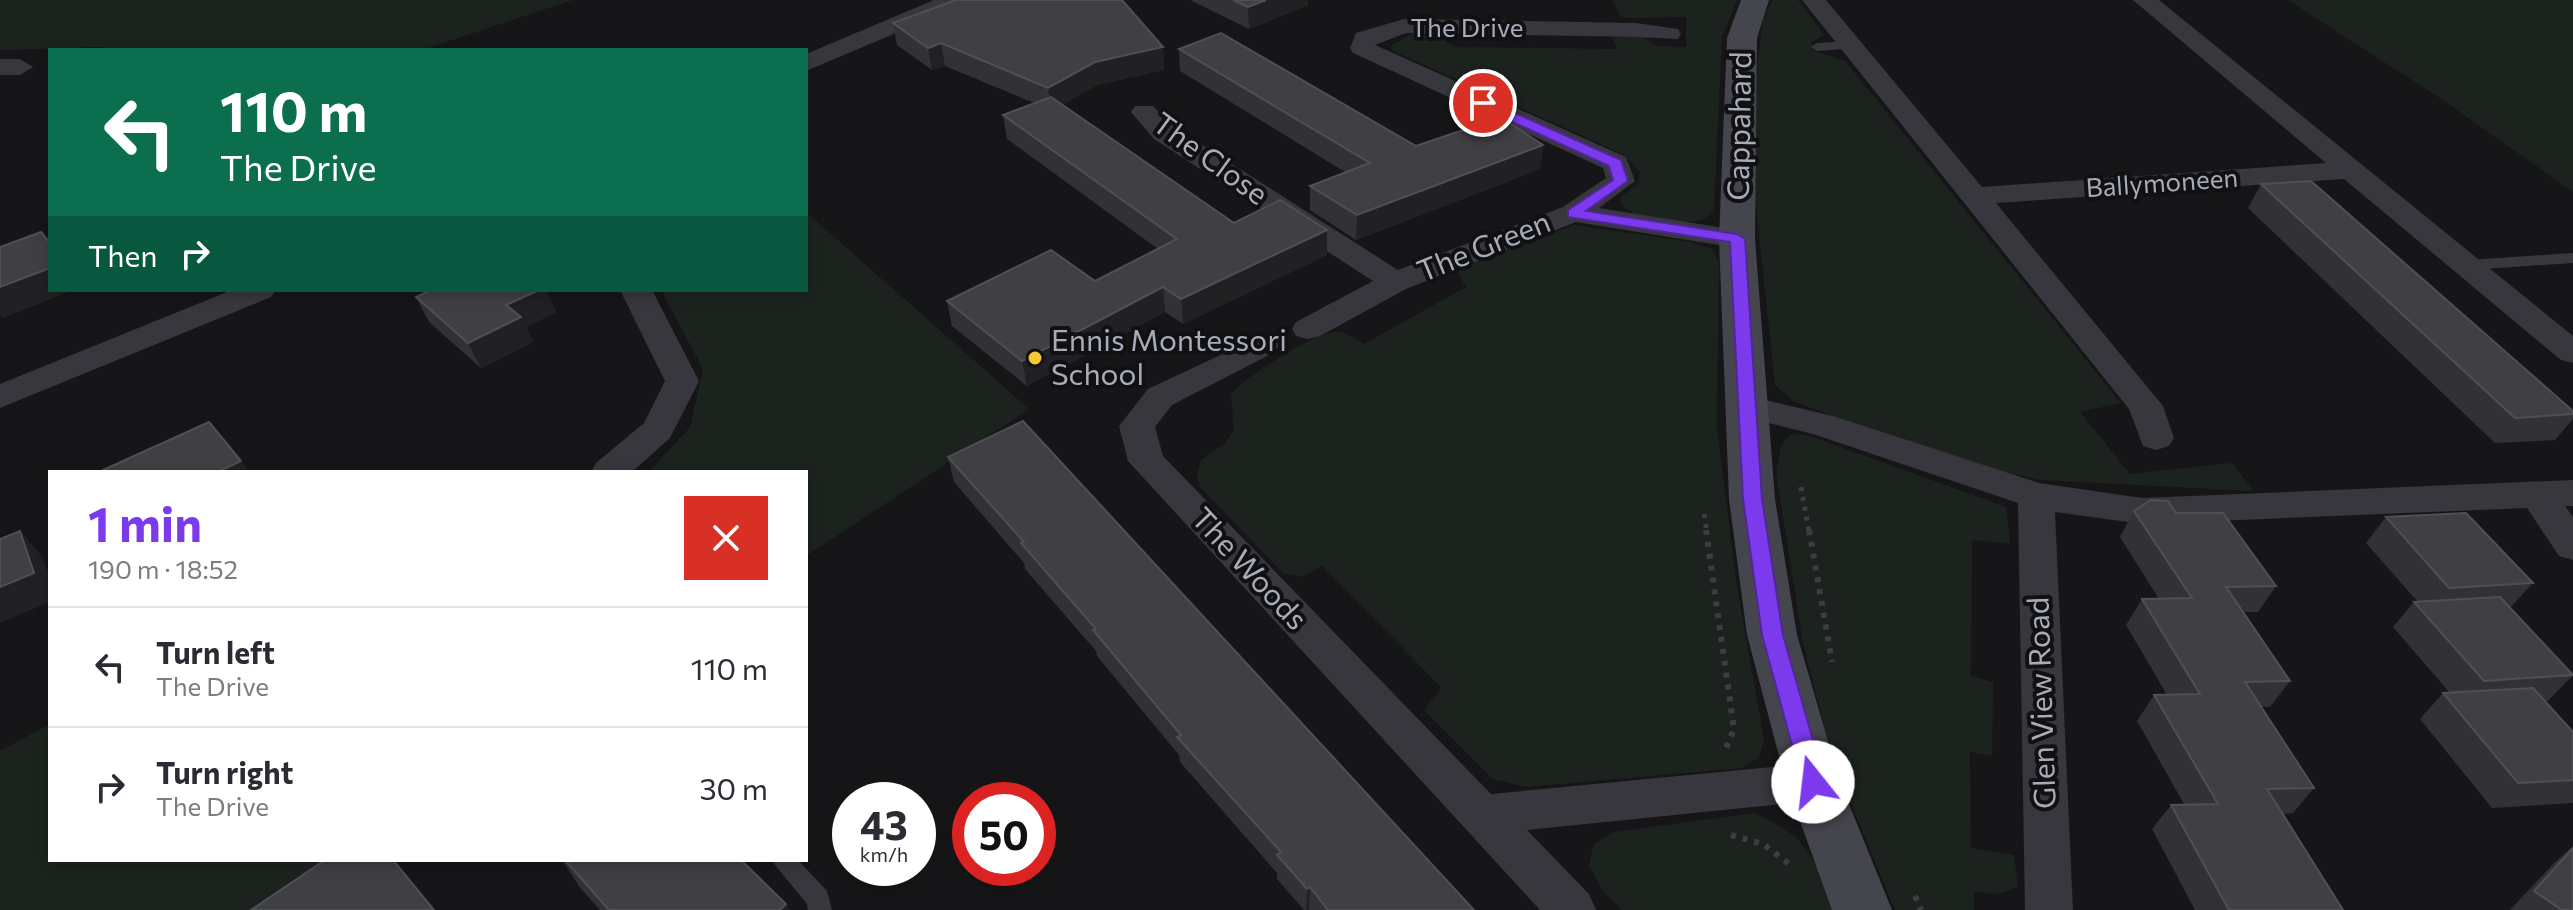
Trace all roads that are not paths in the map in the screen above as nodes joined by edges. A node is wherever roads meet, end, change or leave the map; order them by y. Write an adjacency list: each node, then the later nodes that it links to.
1 (954, 0): 8 (street)
2 (1755, 0): 13 (main road, Cappahard)
3 (1814, 0): 6 (street)
4 (2145, 0): 10 (street)
5 (1669, 34): 12 (street, The Drive)
6 (1851, 45): 7 (lane); 11 (street)
7 (1817, 47)
8 (808, 62)
9 (1144, 112): 16 (street, The Close)
10 (2350, 170): 11 (street, Ballymoneen); 15 (street)
11 (1973, 196): 24 (street)
12 (1573, 213): 13 (street); 16 (street, The Green)
13 (1737, 239): 23 (main road, Cappahard)
14 (2573, 258): 15 (lane)
15 (2469, 265): 21 (street)
16 (1395, 282): 19 (street)
17 (255, 292): 22 (street)
18 (637, 292): 25 (street)
19 (1308, 329)
20 (1263, 345): 30 (street, The Woods)
21 (2573, 353)
22 (0, 397)
23 (1748, 407): 27 (street); 29 (main road, Cappahard)
24 (2156, 438)
25 (611, 470)
26 (2555, 493): 27 (street); 28 (street)
27 (2036, 496): 35 (street, Glen View Road)
28 (2573, 546)
29 (1813, 782): 30 (street); 34 (main road, Cappahard)
30 (1480, 815): 33 (street, The Woods)
31 (785, 862): 32 (lane)
32 (820, 910)
33 (1572, 910)
34 (1862, 910)
35 (2049, 910)

